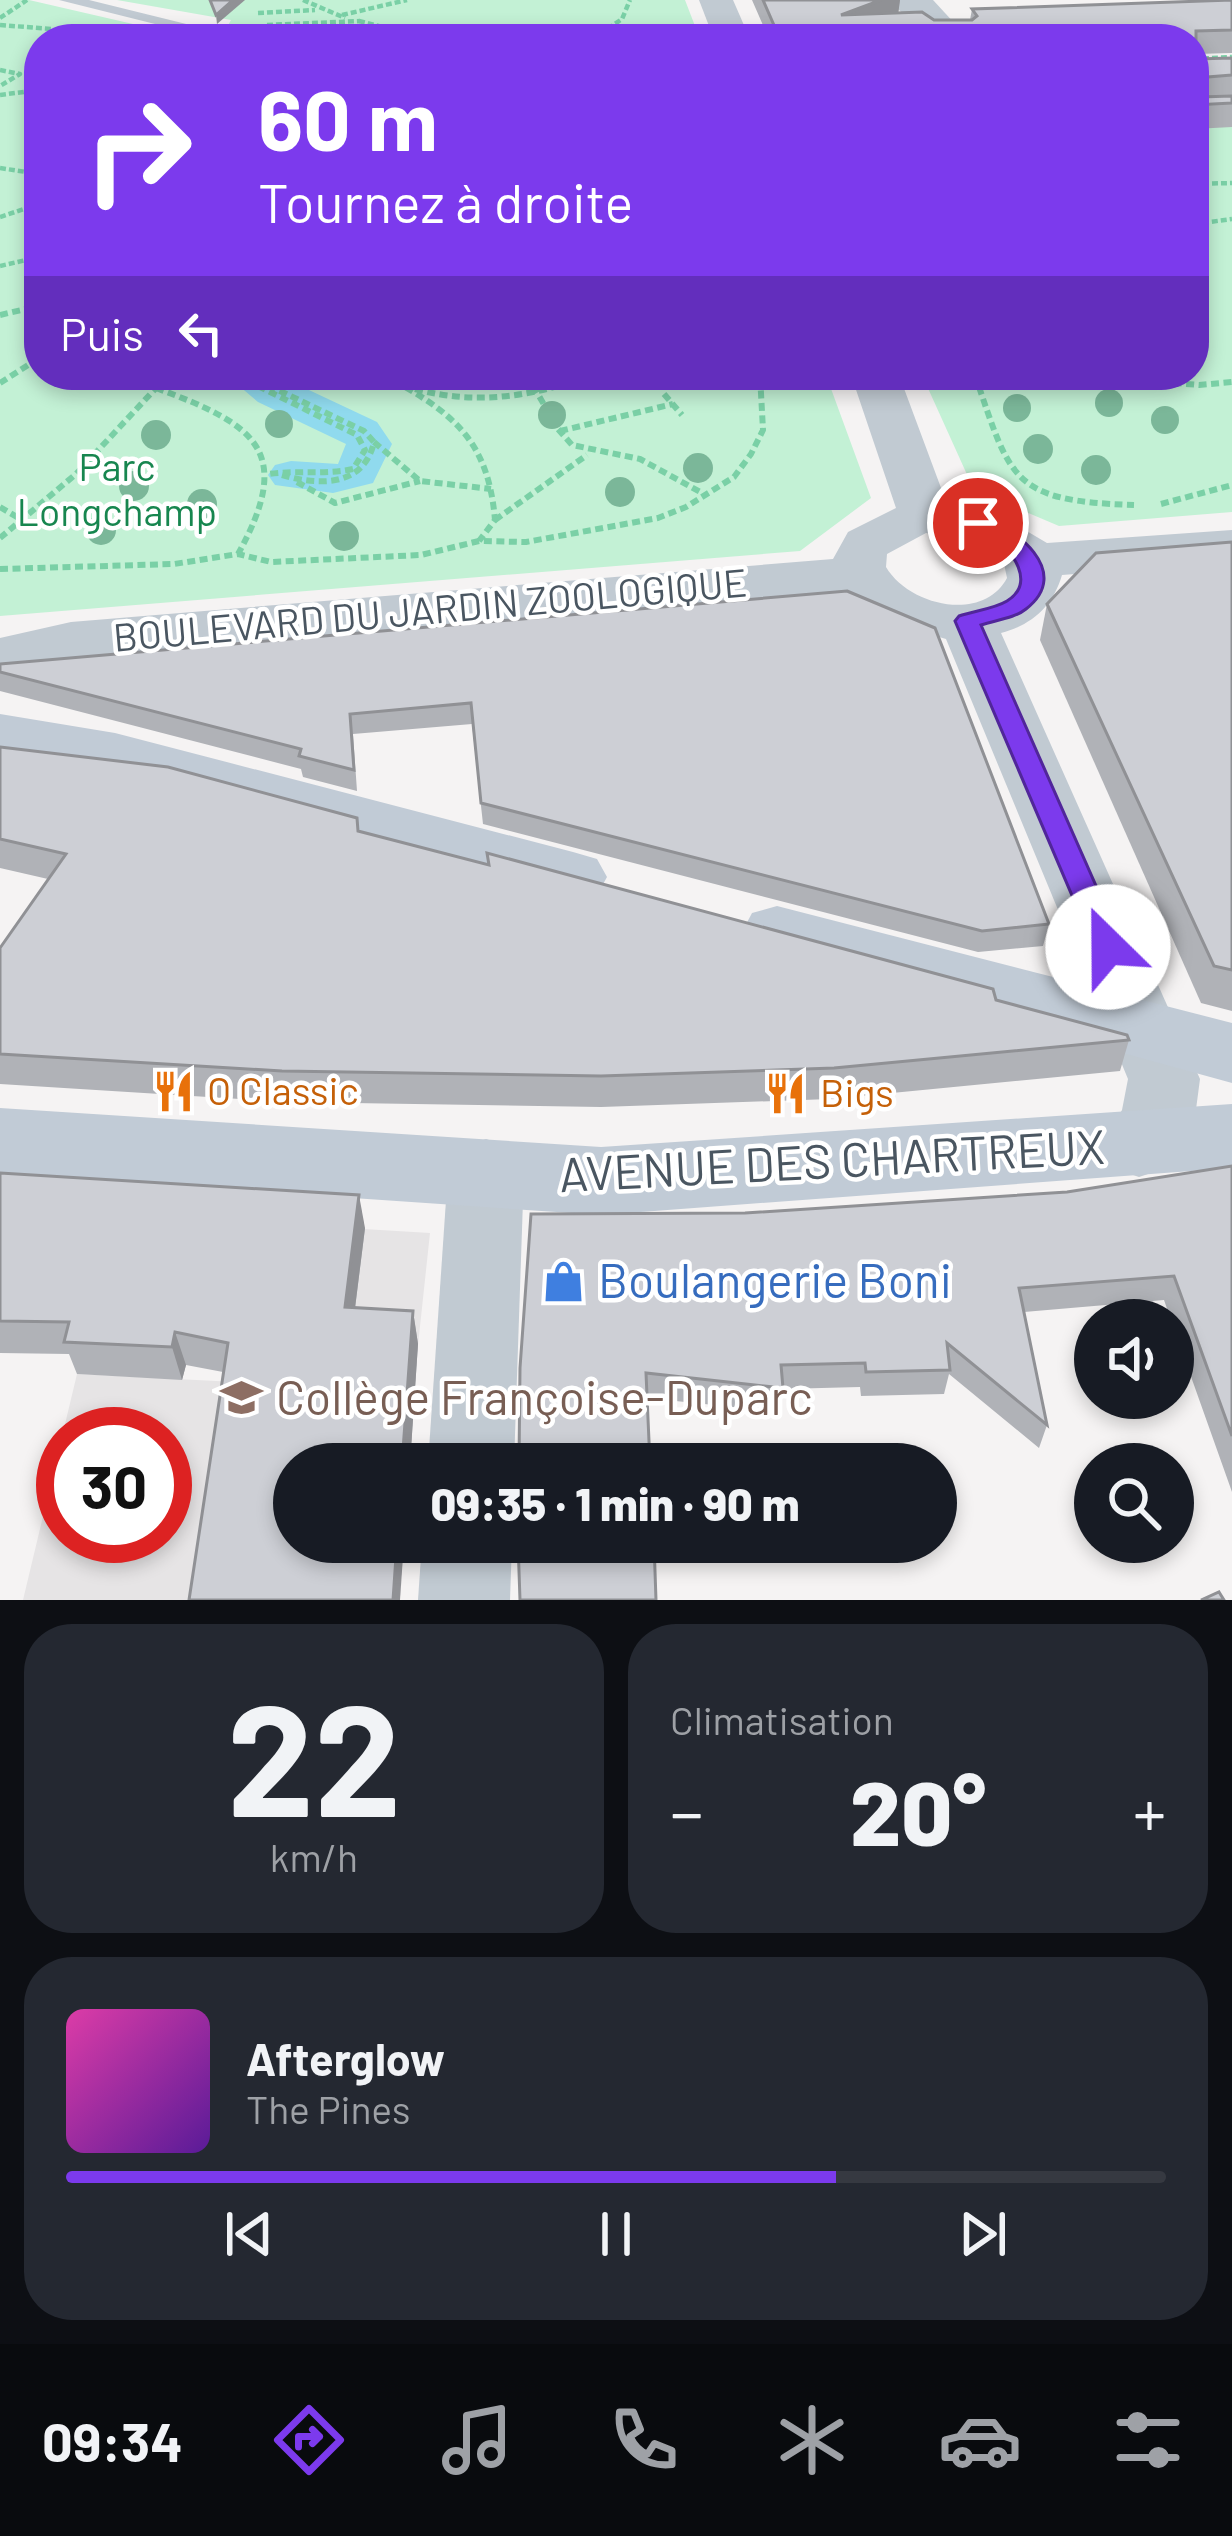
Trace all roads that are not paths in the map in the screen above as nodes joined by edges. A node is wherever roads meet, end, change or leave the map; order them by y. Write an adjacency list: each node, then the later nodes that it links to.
1 (905, 0): 4 (street)
2 (82, 1): 3 (lane)
3 (174, 24)
4 (936, 24)
5 (880, 390): 6 (street)
6 (926, 517): 8 (street); 9 (street)
7 (1232, 546): 8 (street)
8 (1030, 561): 10 (street)
9 (861, 573): 10 (street); 11 (street, BOULEVARD DU JARDIN ZOOLOGIQUE)
10 (968, 621): 15 (street)
11 (0, 657)
12 (0, 734): 13 (street)
13 (641, 895)
14 (710, 914): 15 (street)
15 (1144, 1030): 16 (street); 19 (street)
16 (1232, 1053)
17 (1232, 1136): 19 (street, AVENUE DES CHARTREUX)
18 (0, 1141): 20 (street, AVENUE DES CHARTREUX)
19 (1139, 1146): 20 (street, AVENUE DES CHARTREUX)
20 (486, 1171): 21 (street)
21 (472, 1443)
22 (465, 1563): 23 (street)
23 (464, 1600)

